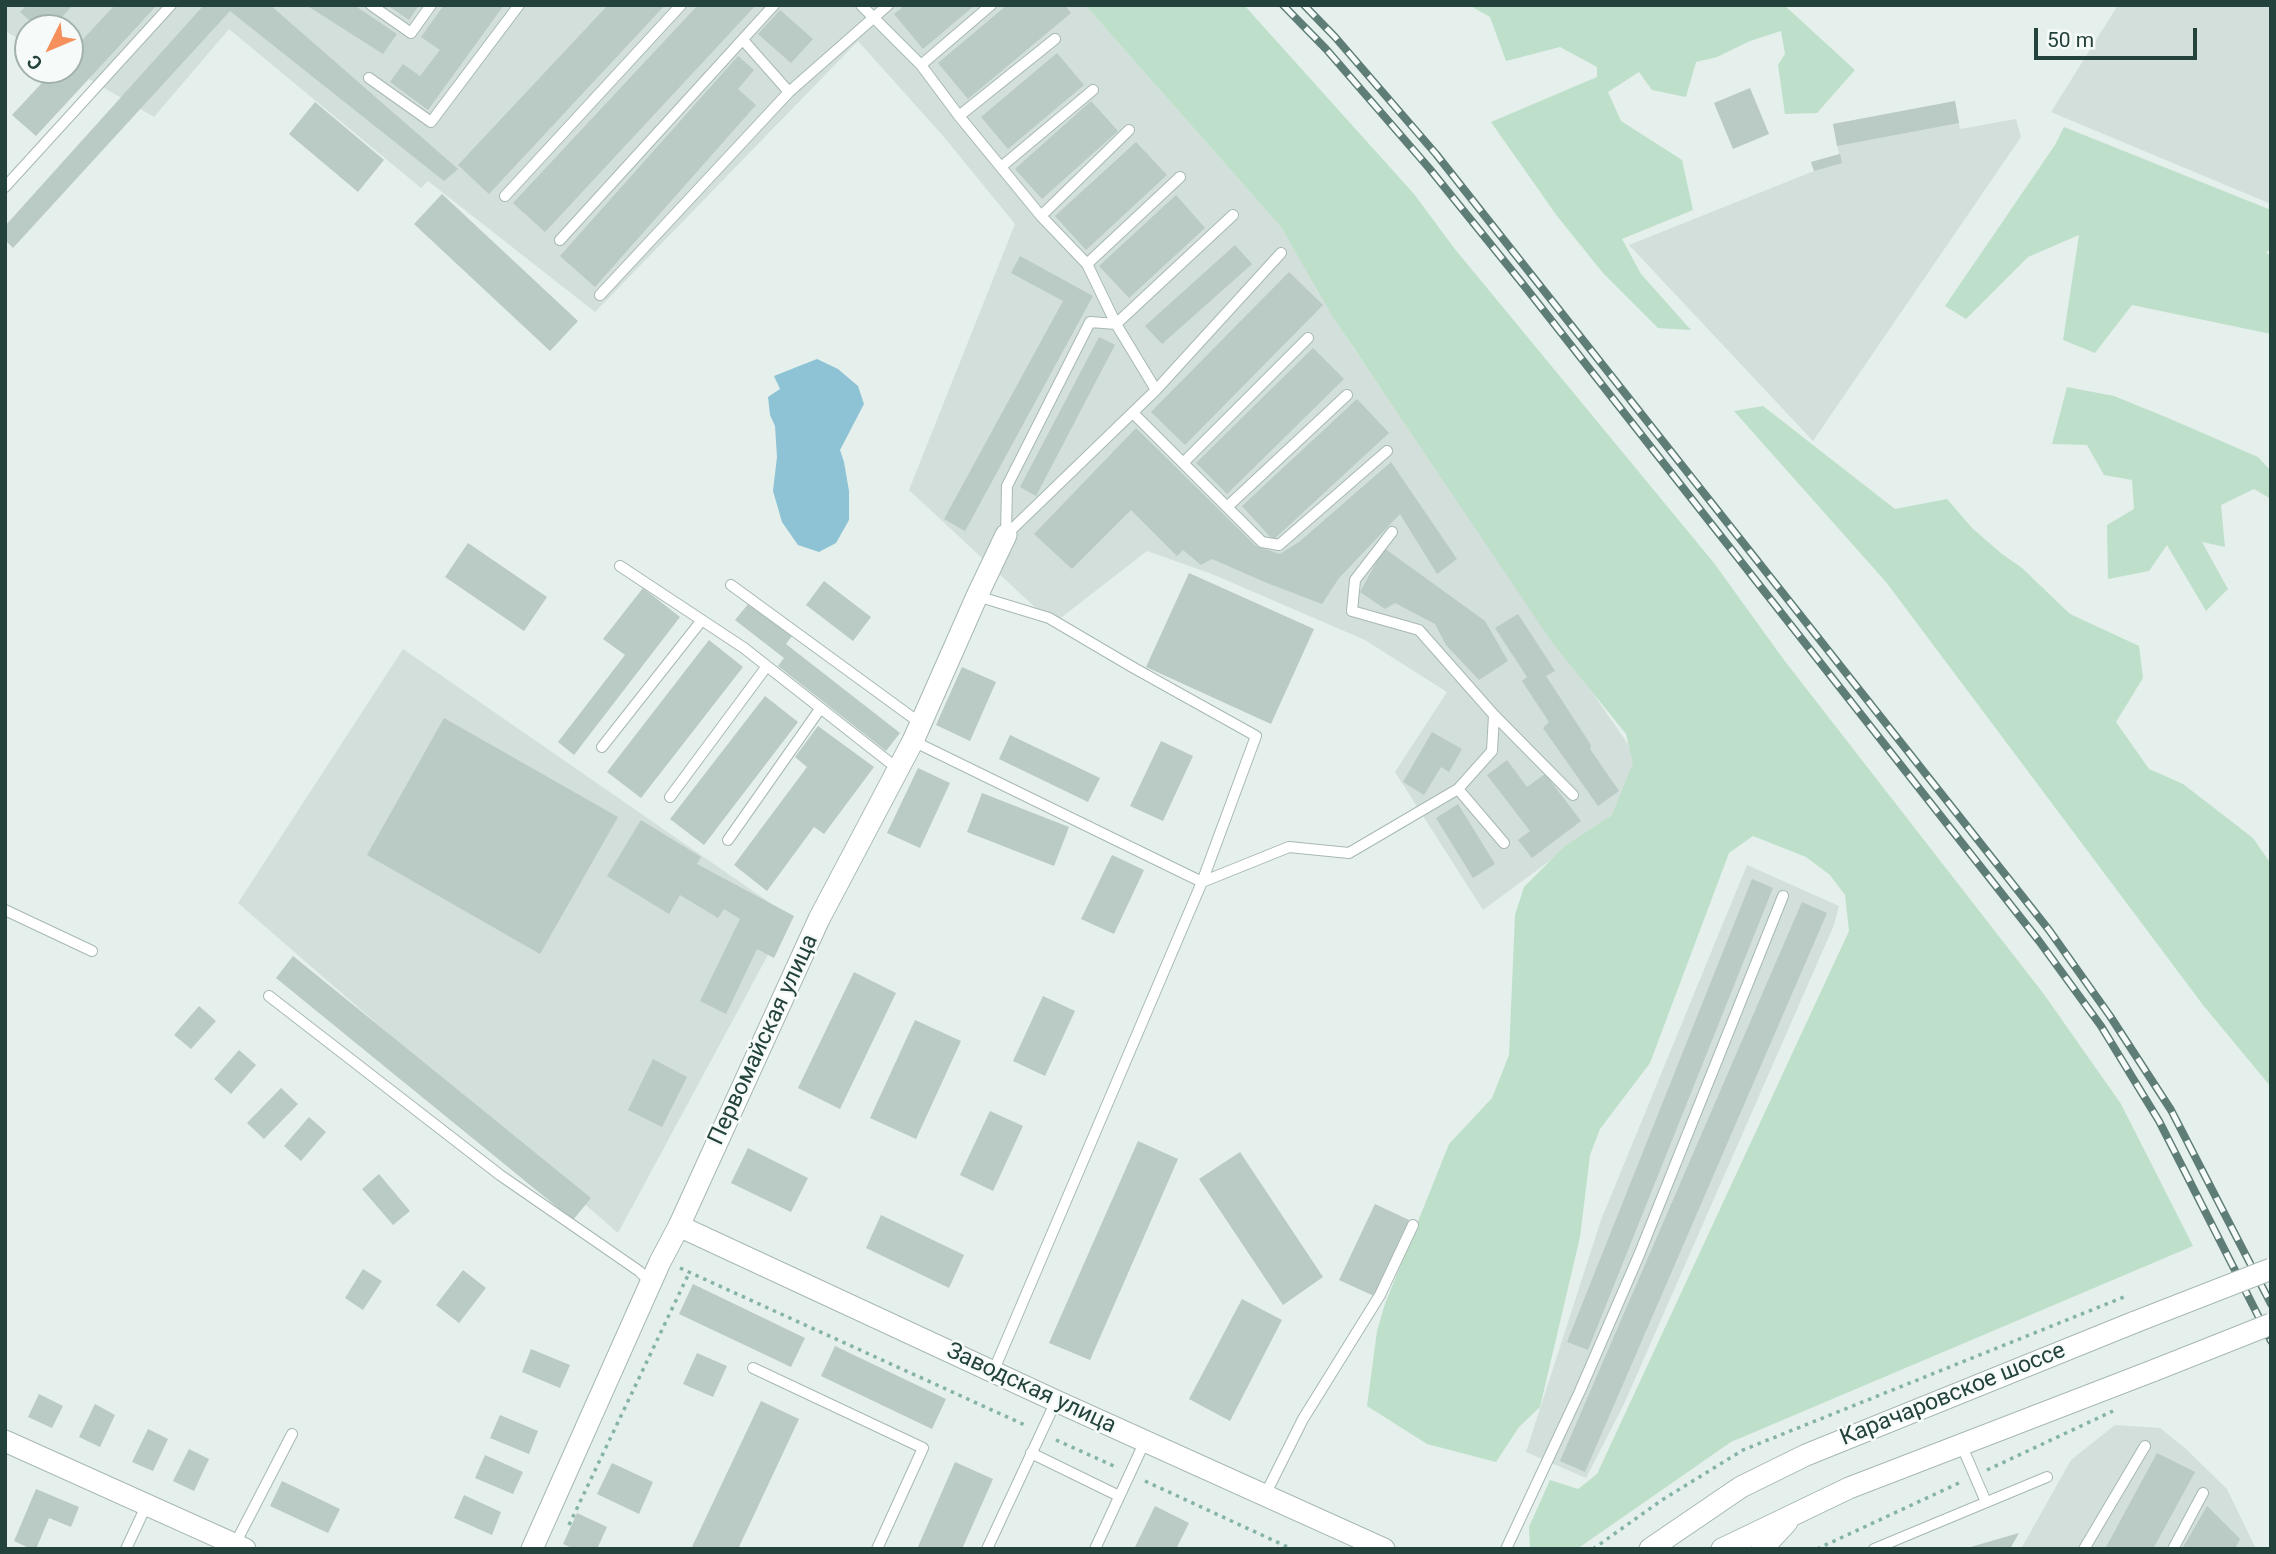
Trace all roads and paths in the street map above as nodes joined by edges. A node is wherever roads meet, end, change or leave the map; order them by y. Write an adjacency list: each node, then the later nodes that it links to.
1 (171, 5): 21 (lane)
2 (371, 5): 3 (lane)
3 (431, 5)
4 (519, 5): 14 (lane)
5 (681, 5): 22 (lane)
6 (774, 5): 12 (lane)
7 (862, 5): 10 (lane)
8 (888, 5): 10 (lane)
9 (991, 5): 13 (lane)
10 (874, 16): 13 (lane); 16 (lane)
11 (1055, 39): 17 (lane)
12 (743, 40): 16 (lane); 25 (lane)
13 (921, 65): 17 (lane)
14 (369, 78)
15 (1093, 90): 19 (lane)
16 (789, 92): 28 (lane)
17 (959, 116): 19 (lane)
18 (1129, 130): 24 (lane)
19 (1001, 167): 24 (lane)
20 (1180, 177): 27 (lane)
21 (5, 187)
22 (505, 196)
23 (1233, 215): 29 (lane)
24 (1041, 216): 27 (lane)
25 (560, 240)
26 (1281, 253): 31 (lane)
27 (1087, 264): 29 (lane)
28 (600, 295)
29 (1116, 324): 31 (lane); 38 (lane)
30 (1308, 338): 35 (lane)
31 (1156, 390): 33 (lane)
32 (1347, 395): 36 (lane)
33 (1133, 413): 35 (lane); 38 (lane)
34 (1387, 451): 36 (lane)
35 (1183, 463): 36 (lane)
36 (1227, 507)
37 (1392, 531): 45 (lane)
38 (1006, 536): 41 (street, Первомайская улица)
39 (620, 566): 42 (lane)
40 (731, 584): 46 (lane)
41 (977, 596): 46 (street, Первомайская улица); 54 (lane)
42 (702, 620): 43 (lane); 47 (lane)
43 (767, 666): 44 (lane); 51 (lane)
44 (820, 709): 48 (lane); 52 (lane)
45 (1494, 715): 49 (lane); 50 (lane)
46 (916, 732): 48 (street, Первомайская улица); 54 (lane)
47 (602, 747)
48 (898, 769): 60 (street, Первомайская улица)
49 (1458, 789): 53 (lane); 54 (lane)
50 (1573, 795)
51 (670, 797)
52 (728, 840)
53 (1504, 843)
54 (1202, 882): 67 (lane)
55 (1783, 896): 95 (lane)
56 (5, 910): 57 (lane)
57 (92, 951)
58 (268, 996): 64 (lane)
59 (1413, 1225): 79 (lane)
60 (679, 1226): 61 (street, Первомайская улица); 67 (street, Заводская улица)
61 (660, 1262): 63 (path); 64 (street, Первомайская улица)
62 (2271, 1269): 86 (street, Карачаровское шоссе, bridge)
63 (690, 1271): 69 (path); 84 (path)
64 (651, 1283): 89 (street, Первомайская улица)
65 (2271, 1324): 72 (street, Карачаровское шоссе, bridge)
66 (752, 1368): 90 (lane)
67 (993, 1372): 68 (street, Заводская улица)
68 (1056, 1401): 69 (lane); 71 (street, Заводская улица)
69 (1040, 1432): 75 (lane); 76 (path)
70 (292, 1434): 87 (lane)
71 (1145, 1441): 76 (lane); 79 (street, Заводская улица)
72 (1961, 1444): 81 (lane); 83 (street, Карачаровское шоссе)
73 (2145, 1446): 99 (lane)
74 (8, 1449): 82 (street)
75 (1031, 1453): 80 (lane); 91 (lane)
76 (1129, 1473): 80 (lane); 93 (path)
77 (2048, 1476): 81 (lane)
78 (2203, 1493): 100 (lane)
79 (1265, 1495): 85 (street, Заводская улица)
80 (1119, 1496): 92 (lane)
81 (1986, 1502): 98 (lane)
82 (148, 1504): 87 (street); 88 (lane)
83 (1795, 1513): 96 (street, Карачаровское шоссе); 97 (street)
84 (563, 1536)
85 (1348, 1541): 94 (street, Заводская улица)
86 (1657, 1545)
87 (240, 1546)
88 (126, 1549)
89 (532, 1549)
90 (877, 1549)
91 (987, 1549)
92 (1095, 1549)
93 (1292, 1549)
94 (1384, 1549)
95 (1506, 1549)
96 (1721, 1549)
97 (1762, 1549)
98 (1874, 1549)
99 (2084, 1549)
100 (2173, 1549)

